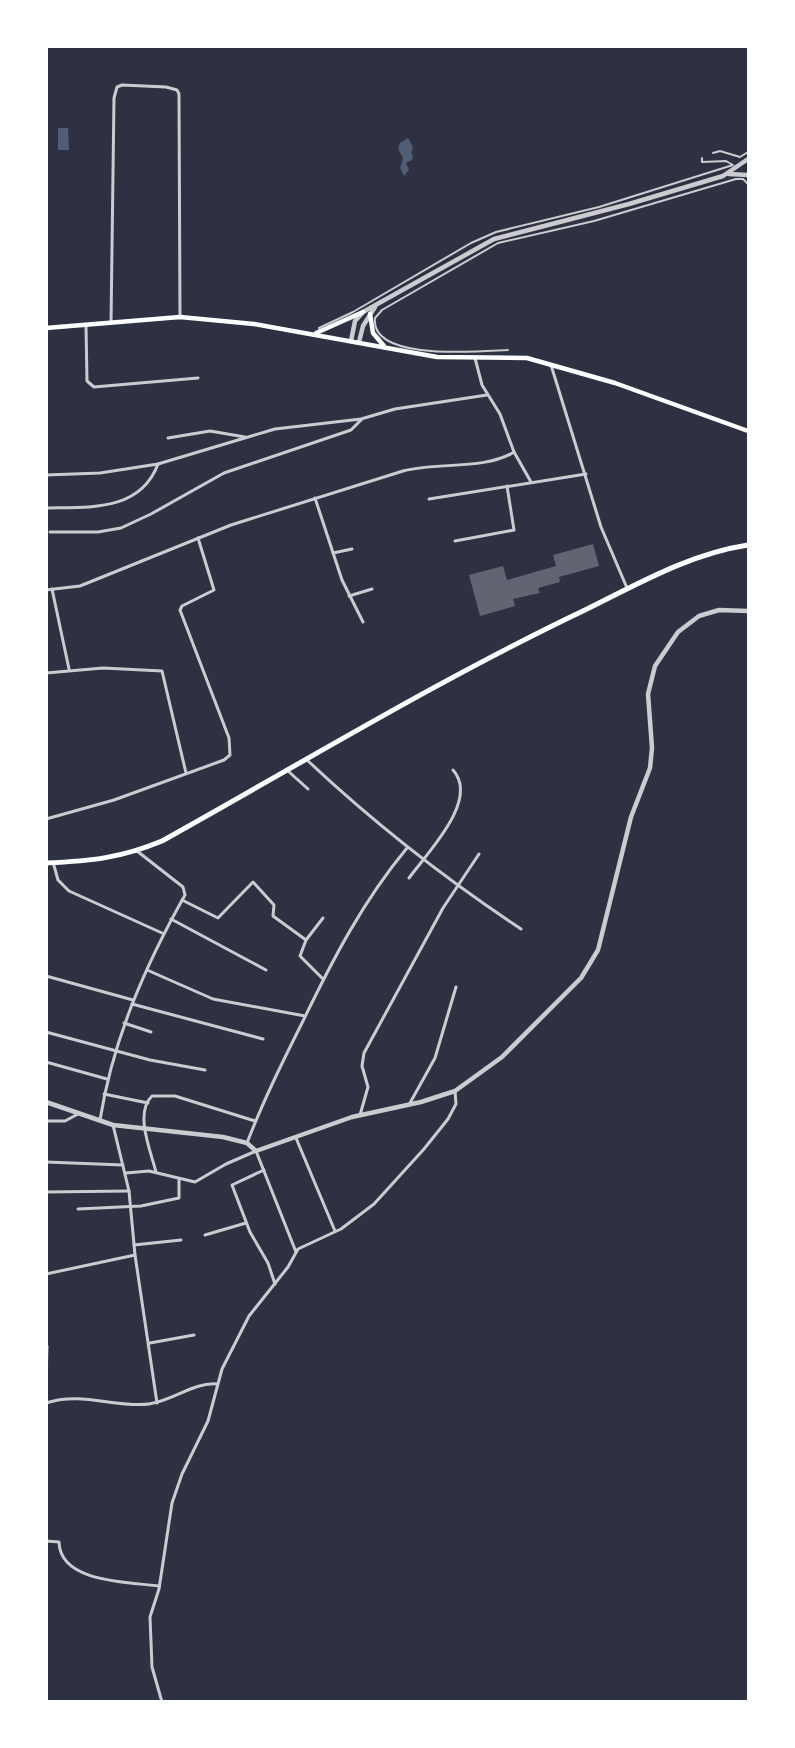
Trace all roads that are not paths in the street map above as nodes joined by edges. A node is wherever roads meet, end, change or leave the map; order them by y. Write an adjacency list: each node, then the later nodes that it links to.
1 (748, 152): 2 (street)
2 (713, 153)
3 (702, 158): 5 (street)
4 (748, 159): 5 (street)
5 (724, 173): 6 (street); 7 (street); 9 (street); 16 (street)
6 (748, 175)
7 (724, 182): 8 (street); 21 (street)
8 (748, 184)
9 (376, 304): 10 (street); 11 (street)
10 (363, 312): 17 (main road); 18 (street)
11 (370, 314): 19 (street); 20 (main road)
12 (180, 317): 13 (main road); 13 (street); 17 (main road)
13 (111, 323): 14 (main road)
14 (86, 326): 15 (main road); 24 (street)
15 (46, 328)
16 (319, 328)
17 (314, 334): 18 (main road)
18 (351, 341): 19 (main road)
19 (359, 342): 20 (main road)
20 (384, 346): 22 (main road)
21 (508, 350)
22 (475, 358): 23 (main road); 25 (street)
23 (550, 363): 27 (main road); 32 (street)
24 (198, 378)
25 (488, 395): 26 (street); 30 (street)
26 (361, 419): 28 (street); 39 (street)
27 (748, 431)
28 (245, 437): 29 (street); 31 (street)
29 (168, 438)
30 (514, 452): 34 (street); 36 (street)
31 (158, 465): 33 (street); 38 (street)
32 (586, 474): 34 (street); 46 (street)
33 (46, 475)
34 (531, 482): 35 (street)
35 (507, 486): 37 (street); 41 (street)
36 (315, 498): 40 (street); 44 (street)
37 (429, 499)
38 (46, 507)
39 (50, 532)
40 (198, 538): 48 (street); 57 (street)
41 (455, 541)
42 (748, 545): 46 (main road)
43 (352, 549): 44 (street)
44 (333, 553): 49 (street)
45 (372, 589): 49 (street)
46 (627, 589): 54 (main road)
47 (46, 590): 48 (street)
48 (52, 590): 52 (street)
49 (349, 596): 51 (street)
50 (748, 611): 88 (street)
51 (363, 622)
52 (69, 669): 53 (street); 57 (street)
53 (46, 673)
54 (307, 760): 56 (main road); 60 (street)
55 (453, 770): 63 (street)
56 (288, 771): 58 (street); 61 (main road)
57 (186, 773): 59 (street)
58 (309, 789)
59 (46, 819)
60 (407, 848): 63 (street); 76 (street)
61 (137, 851): 64 (main road); 67 (street)
62 (479, 854): 66 (street)
63 (422, 861): 65 (street); 66 (street)
64 (50, 863): 71 (street)
65 (409, 878)
66 (457, 887): 70 (street); 94 (street)
67 (182, 900): 69 (street); 72 (street)
68 (323, 918): 72 (street)
69 (171, 919): 71 (street); 74 (street)
70 (521, 929)
71 (163, 933): 73 (street)
72 (306, 940): 76 (street)
73 (147, 970): 78 (street); 79 (street)
74 (266, 970)
75 (46, 976): 78 (street)
76 (323, 979): 79 (street)
77 (456, 987): 92 (street)
78 (133, 1002): 80 (street); 83 (street)
79 (305, 1016): 97 (street)
80 (124, 1023): 82 (street); 84 (street)
81 (46, 1032): 84 (street)
82 (151, 1032)
83 (262, 1039)
84 (116, 1050): 86 (street); 87 (street)
85 (46, 1062): 87 (street)
86 (205, 1070)
87 (107, 1079): 89 (street)
88 (455, 1091): 92 (street); 114 (street)
89 (104, 1094): 91 (street); 95 (street)
90 (46, 1102): 93 (street)
91 (148, 1103): 97 (street); 99 (street)
92 (410, 1105): 94 (street)
93 (79, 1113): 95 (street); 96 (street)
94 (360, 1115): 100 (street)
95 (100, 1120): 98 (street)
96 (46, 1121)
97 (255, 1121): 101 (street)
98 (113, 1125): 99 (street); 104 (street)
99 (145, 1129): 101 (street); 106 (street)
100 (296, 1136): 102 (street); 114 (street)
101 (247, 1143): 102 (street)
102 (256, 1151): 105 (street); 108 (street)
103 (46, 1162): 104 (street)
104 (123, 1165): 107 (street)
105 (264, 1170): 113 (street); 118 (street)
106 (156, 1172): 107 (street); 108 (street)
107 (126, 1173): 109 (street)
108 (179, 1180): 111 (street)
109 (129, 1191): 110 (street); 111 (street)
110 (46, 1192)
111 (131, 1207): 112 (street); 117 (street)
112 (78, 1209)
113 (246, 1223): 115 (street); 121 (street)
114 (335, 1232): 118 (street)
115 (205, 1234)
116 (181, 1240): 117 (street)
117 (134, 1245): 119 (street)
118 (296, 1252): 121 (street)
119 (135, 1255): 120 (street); 123 (street)
120 (46, 1274)
121 (275, 1284): 126 (street)
122 (194, 1335): 123 (street)
123 (150, 1343): 128 (street)
124 (47, 1346): 125 (street)
125 (46, 1383)
126 (217, 1384): 128 (street); 130 (street)
127 (46, 1403): 128 (street)
128 (157, 1403)
129 (46, 1541): 130 (street)
130 (159, 1586): 131 (street)
131 (162, 1701)

